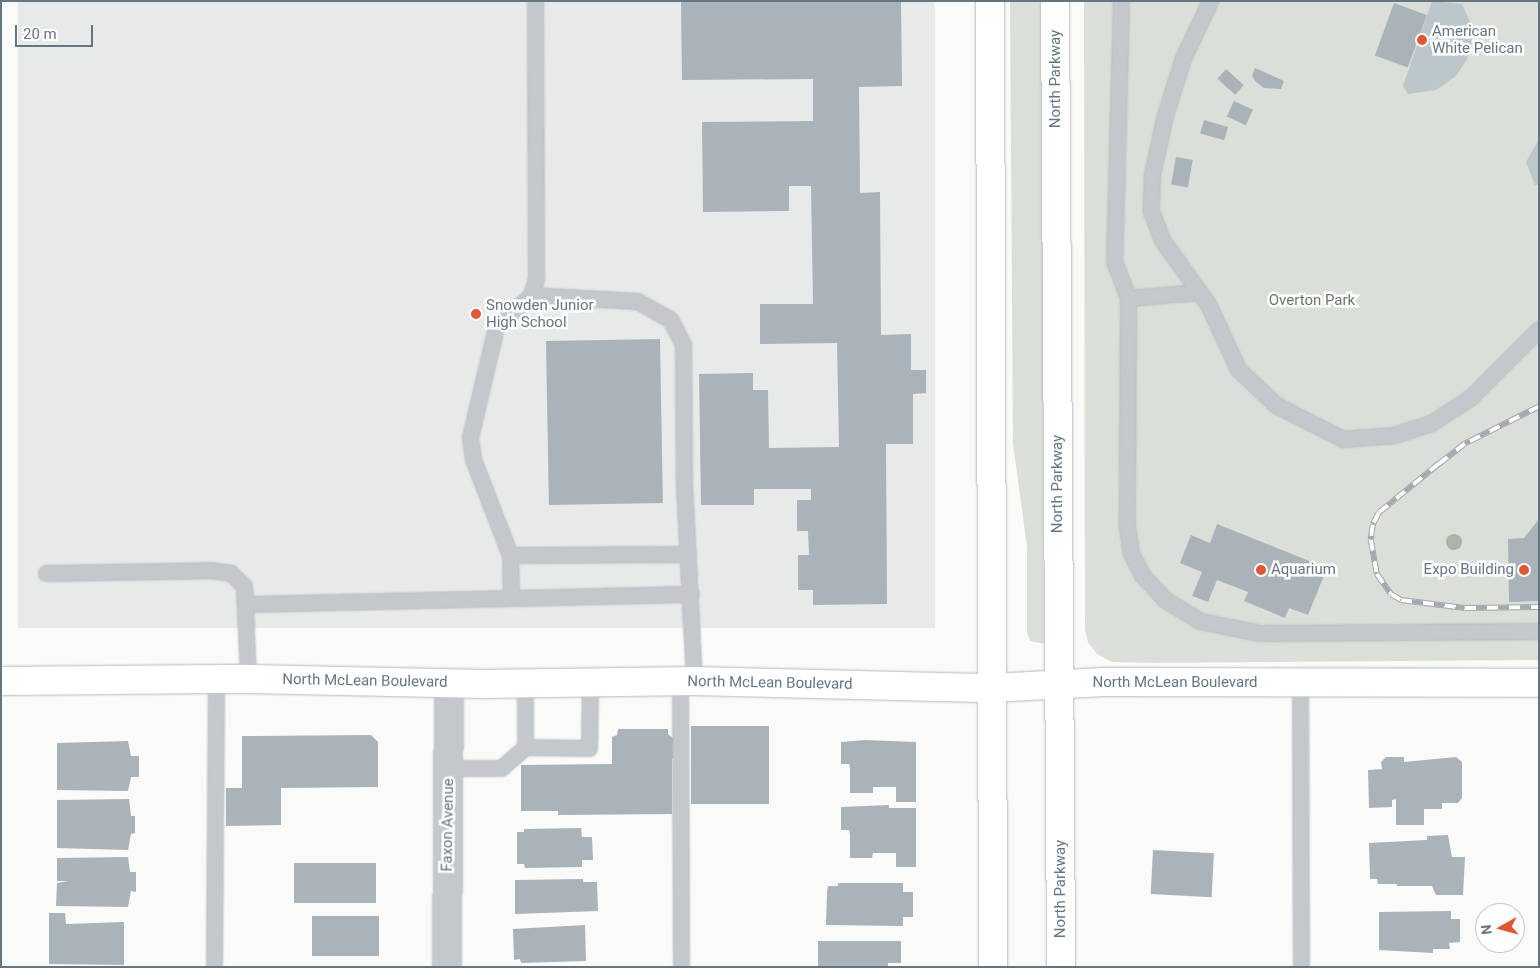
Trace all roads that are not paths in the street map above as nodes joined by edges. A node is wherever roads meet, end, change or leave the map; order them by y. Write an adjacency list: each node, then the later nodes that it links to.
1 (535, 1): 7 (lane)
2 (990, 1): 27 (main road)
3 (1055, 1): 23 (main road, North Parkway)
4 (1120, 1): 8 (lane)
5 (1210, 1): 6 (lane)
6 (1200, 292): 8 (lane); 9 (lane)
7 (531, 295): 10 (lane); 11 (lane)
8 (1128, 298): 16 (lane)
9 (1539, 328)
10 (688, 554): 11 (lane); 13 (lane)
11 (510, 555): 14 (lane)
12 (46, 573): 15 (lane)
13 (691, 594): 14 (lane); 20 (lane)
14 (511, 598): 15 (lane)
15 (245, 604): 18 (lane)
16 (1539, 631)
17 (216, 679): 18 (main road, North McLean Boulevard); 19 (main road, North McLean Boulevard); 30 (lane)
18 (248, 679): 22 (main road, North McLean Boulevard)
19 (1, 681)
20 (687, 681): 21 (main road, North McLean Boulevard); 27 (main road, North McLean Boulevard); 32 (lane)
21 (590, 682): 25 (main road, North McLean Boulevard); 28 (lane)
22 (449, 683): 25 (main road, North McLean Boulevard); 29 (street, Faxon Avenue)
23 (1059, 683): 26 (main road, North McLean Boulevard); 27 (main road, North McLean Boulevard); 34 (main road, North Parkway)
24 (1539, 683): 26 (main road, North McLean Boulevard)
25 (525, 684): 28 (lane)
26 (1300, 684): 35 (lane)
27 (990, 688): 33 (main road)
28 (525, 747): 29 (lane)
29 (449, 768): 31 (street, Faxon Avenue)
30 (214, 967)
31 (447, 967)
32 (681, 967)
33 (993, 967)
34 (1061, 967)
35 (1301, 967)

